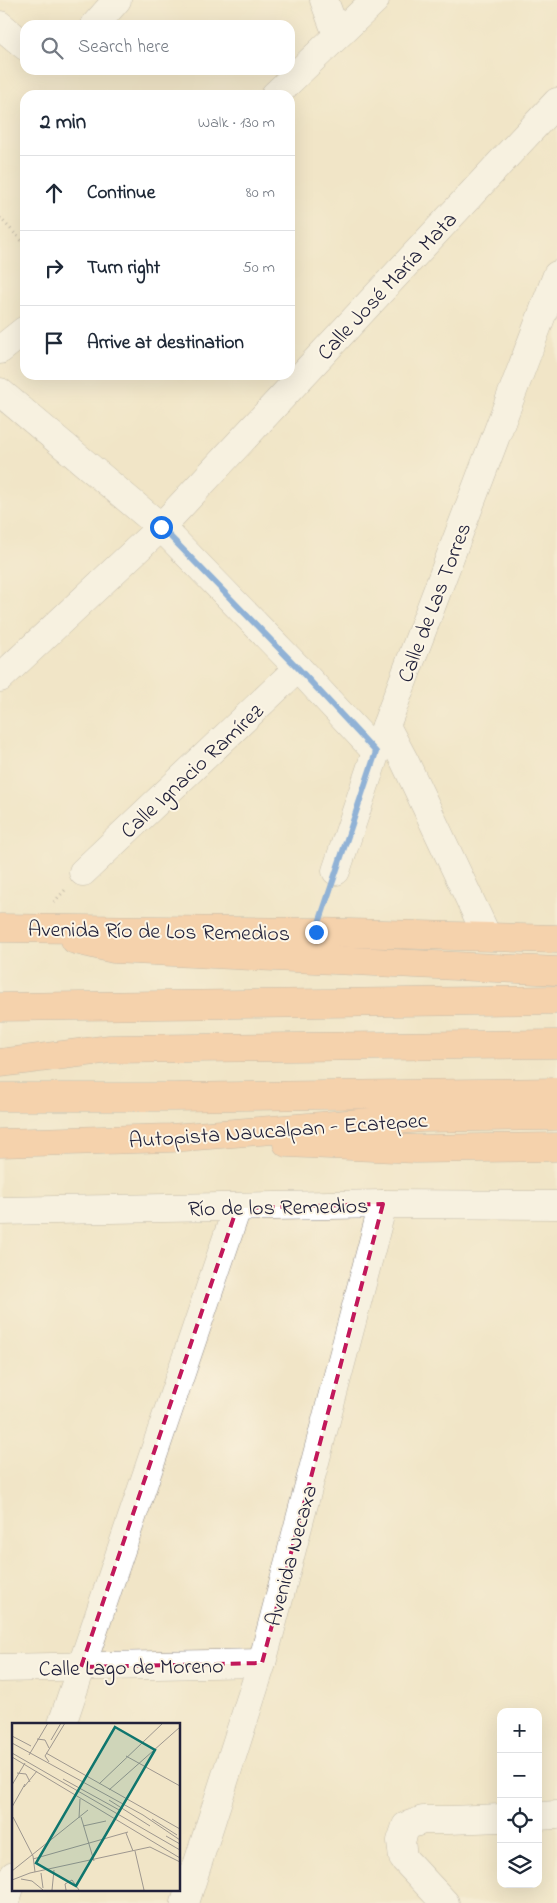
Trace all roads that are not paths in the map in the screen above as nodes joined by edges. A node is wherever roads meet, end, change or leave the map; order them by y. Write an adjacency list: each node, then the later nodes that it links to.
1 (117, 0): 4 (street)
2 (324, 0): 6 (street)
3 (375, 0): 6 (street)
4 (99, 20)
5 (0, 25): 7 (street)
6 (337, 35): 8 (street)
7 (20, 42)
8 (280, 90)
9 (557, 102): 14 (street, Calle José María Mata)
10 (557, 275): 17 (street, Calle de Las Torres)
11 (20, 334): 12 (street)
12 (0, 350)
13 (0, 392): 14 (street)
14 (161, 527): 15 (street); 16 (street, Calle José María Mata)
15 (298, 668): 18 (street); 20 (street, Calle Ignacio Ramírez)
16 (0, 678)
17 (386, 726): 18 (street, Calle de Las Torres); 23 (street)
18 (376, 752): 19 (street, Calle de Las Torres)
19 (336, 871)
20 (83, 872)
21 (0, 928): 22 (highway, Avenida Río de Los Remedios)
22 (28, 928): 23 (highway, Avenida Río de Los Remedios); 25 (highway)
23 (487, 936): 24 (highway, Avenida Río de Los Remedios)
24 (557, 940)
25 (557, 971)
26 (557, 1000): 27 (highway)
27 (0, 1007)
28 (557, 1044): 29 (highway)
29 (0, 1063)
30 (557, 1092): 31 (highway, Autopista Naucalpan - Ecatepec)
31 (0, 1097)
32 (557, 1116): 33 (highway, Autopista Naucalpan - Ecatepec)
33 (171, 1138): 34 (highway, Autopista Naucalpan - Ecatepec); 35 (highway)
34 (0, 1143)
35 (557, 1147)
36 (383, 1204): 37 (street, Río de los Remedios); 38 (street, Río de los Remedios); 40 (street, Avenida Necaxa)
37 (557, 1205)
38 (237, 1208): 39 (street, Río de los Remedios); 41 (street)
39 (0, 1211)
40 (262, 1663): 41 (street, Calle Lago de Moreno); 49 (street, Avenida Necaxa)
41 (81, 1667): 42 (street, Calle Lago de Moreno); 43 (street)
42 (0, 1668)
43 (62, 1723)
44 (557, 1815): 45 (street)
45 (542, 1816)
46 (497, 1818): 50 (street)
47 (12, 1881): 48 (street)
48 (5, 1903)
49 (184, 1903)
50 (445, 1903)

